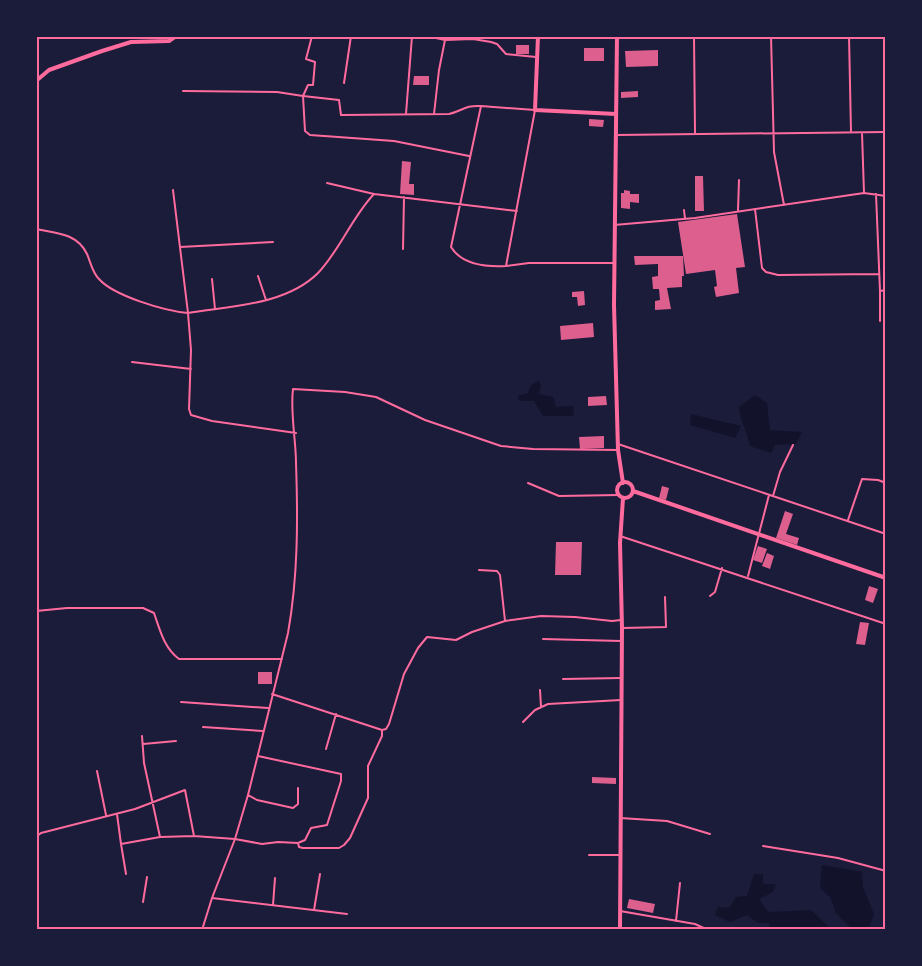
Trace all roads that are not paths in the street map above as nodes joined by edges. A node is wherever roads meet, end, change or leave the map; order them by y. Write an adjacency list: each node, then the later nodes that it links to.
1 (176, 36): 13 (main road)
2 (312, 36): 16 (street)
3 (351, 36): 14 (street)
4 (412, 36): 20 (street)
5 (427, 36): 11 (street)
6 (538, 36): 12 (main road)
7 (617, 36): 19 (main road)
8 (694, 36): 24 (street)
9 (771, 36): 26 (street)
10 (849, 36): 25 (street)
11 (445, 40): 12 (street); 21 (street)
12 (538, 57): 18 (main road)
13 (36, 81)
14 (344, 83)
15 (183, 91): 16 (street)
16 (303, 96): 20 (street); 28 (street)
17 (481, 106): 18 (street); 21 (street); 28 (street)
18 (535, 110): 19 (main road); 41 (street)
19 (616, 114): 27 (main road)
20 (406, 115): 21 (street)
21 (434, 115)
22 (862, 132): 23 (street); 25 (street); 32 (street)
23 (886, 132)
24 (695, 133): 26 (street); 27 (street)
25 (852, 133): 26 (street)
26 (773, 134): 38 (street)
27 (615, 136): 44 (main road)
28 (469, 156): 37 (street)
29 (739, 180): 42 (street)
30 (327, 183): 33 (street)
31 (173, 190): 47 (street)
32 (864, 193): 34 (street); 38 (street)
33 (374, 194): 36 (street); 56 (street)
34 (876, 194): 35 (street); 51 (street)
35 (886, 196)
36 (404, 197): 37 (street); 48 (street)
37 (459, 203): 41 (street); 50 (street)
38 (784, 205): 39 (street)
39 (755, 209): 42 (street); 51 (street)
40 (684, 210): 43 (street)
41 (517, 211): 50 (street)
42 (738, 212): 43 (street)
43 (685, 219): 44 (street)
44 (614, 225): 49 (main road)
45 (36, 230): 58 (street)
46 (273, 242): 47 (street)
47 (180, 247): 58 (street)
48 (403, 249)
49 (614, 263): 50 (street); 63 (main road)
50 (506, 266)
51 (879, 274): 55 (street)
52 (258, 276): 56 (street)
53 (212, 279): 57 (street)
54 (886, 290): 55 (street)
55 (880, 291): 59 (street)
56 (266, 300): 57 (street)
57 (215, 309): 58 (street)
58 (188, 314): 61 (street)
59 (880, 321)
60 (132, 362): 61 (street)
61 (191, 369): 62 (street)
62 (296, 433): 65 (street); 90 (street)
63 (618, 444): 65 (main road); 70 (street)
64 (793, 445): 72 (street)
65 (618, 450): 67 (main road)
66 (528, 483): 71 (street)
67 (623, 483): 69 (main road); 71 (main road)
68 (886, 483): 73 (street)
69 (633, 491): 71 (main road); 74 (main road)
70 (769, 495): 72 (street); 74 (street)
71 (621, 496): 76 (main road)
72 (773, 496): 73 (street)
73 (848, 520): 75 (street)
74 (758, 534): 79 (street); 80 (main road)
75 (886, 534)
76 (621, 536): 77 (street); 84 (main road)
77 (722, 568): 79 (street); 81 (street)
78 (479, 570): 85 (street)
79 (748, 577): 86 (street)
80 (886, 578)
81 (710, 596)
82 (666, 597): 87 (street)
83 (36, 610): 90 (street)
84 (622, 620): 85 (street); 87 (main road)
85 (505, 621): 102 (street)
86 (886, 624)
87 (622, 628): 89 (main road)
88 (543, 639): 89 (street)
89 (621, 641): 91 (main road)
90 (282, 659): 94 (street)
91 (621, 678): 92 (street); 95 (main road)
92 (563, 679)
93 (540, 690): 97 (street)
94 (272, 694): 98 (street); 99 (street)
95 (621, 700): 97 (street); 115 (main road)
96 (181, 702): 98 (street)
97 (541, 707): 100 (street)
98 (268, 708): 103 (street)
99 (336, 714): 102 (street); 107 (street)
100 (523, 722)
101 (203, 727): 103 (street)
102 (382, 730): 121 (street)
103 (263, 731): 108 (street)
104 (142, 736): 106 (street)
105 (176, 741): 106 (street)
106 (142, 744): 112 (street)
107 (326, 749)
108 (257, 755): 111 (street); 121 (street)
109 (97, 771): 114 (street)
110 (298, 788): 111 (street)
111 (248, 795): 120 (street)
112 (153, 801): 113 (street); 117 (street); 119 (street)
113 (117, 814): 114 (street); 122 (street)
114 (106, 816): 118 (street)
115 (620, 818): 116 (street); 125 (main road)
116 (710, 834)
117 (194, 836): 119 (street); 120 (street)
118 (36, 837)
119 (160, 837): 122 (street)
120 (235, 839): 121 (street); 132 (street)
121 (298, 843)
122 (121, 844): 127 (street)
123 (763, 846): 126 (street)
124 (590, 855): 125 (street)
125 (620, 855): 136 (main road)
126 (886, 871)
127 (126, 874)
128 (320, 874): 135 (street)
129 (147, 877): 133 (street)
130 (275, 878): 134 (street)
131 (680, 883): 138 (street)
132 (212, 898): 134 (street); 139 (street)
133 (143, 902)
134 (273, 905): 135 (street)
135 (314, 910): 137 (street)
136 (620, 911): 138 (street); 140 (main road)
137 (347, 914)
138 (676, 921): 141 (street)
139 (202, 930)
140 (620, 930)
141 (708, 930)

